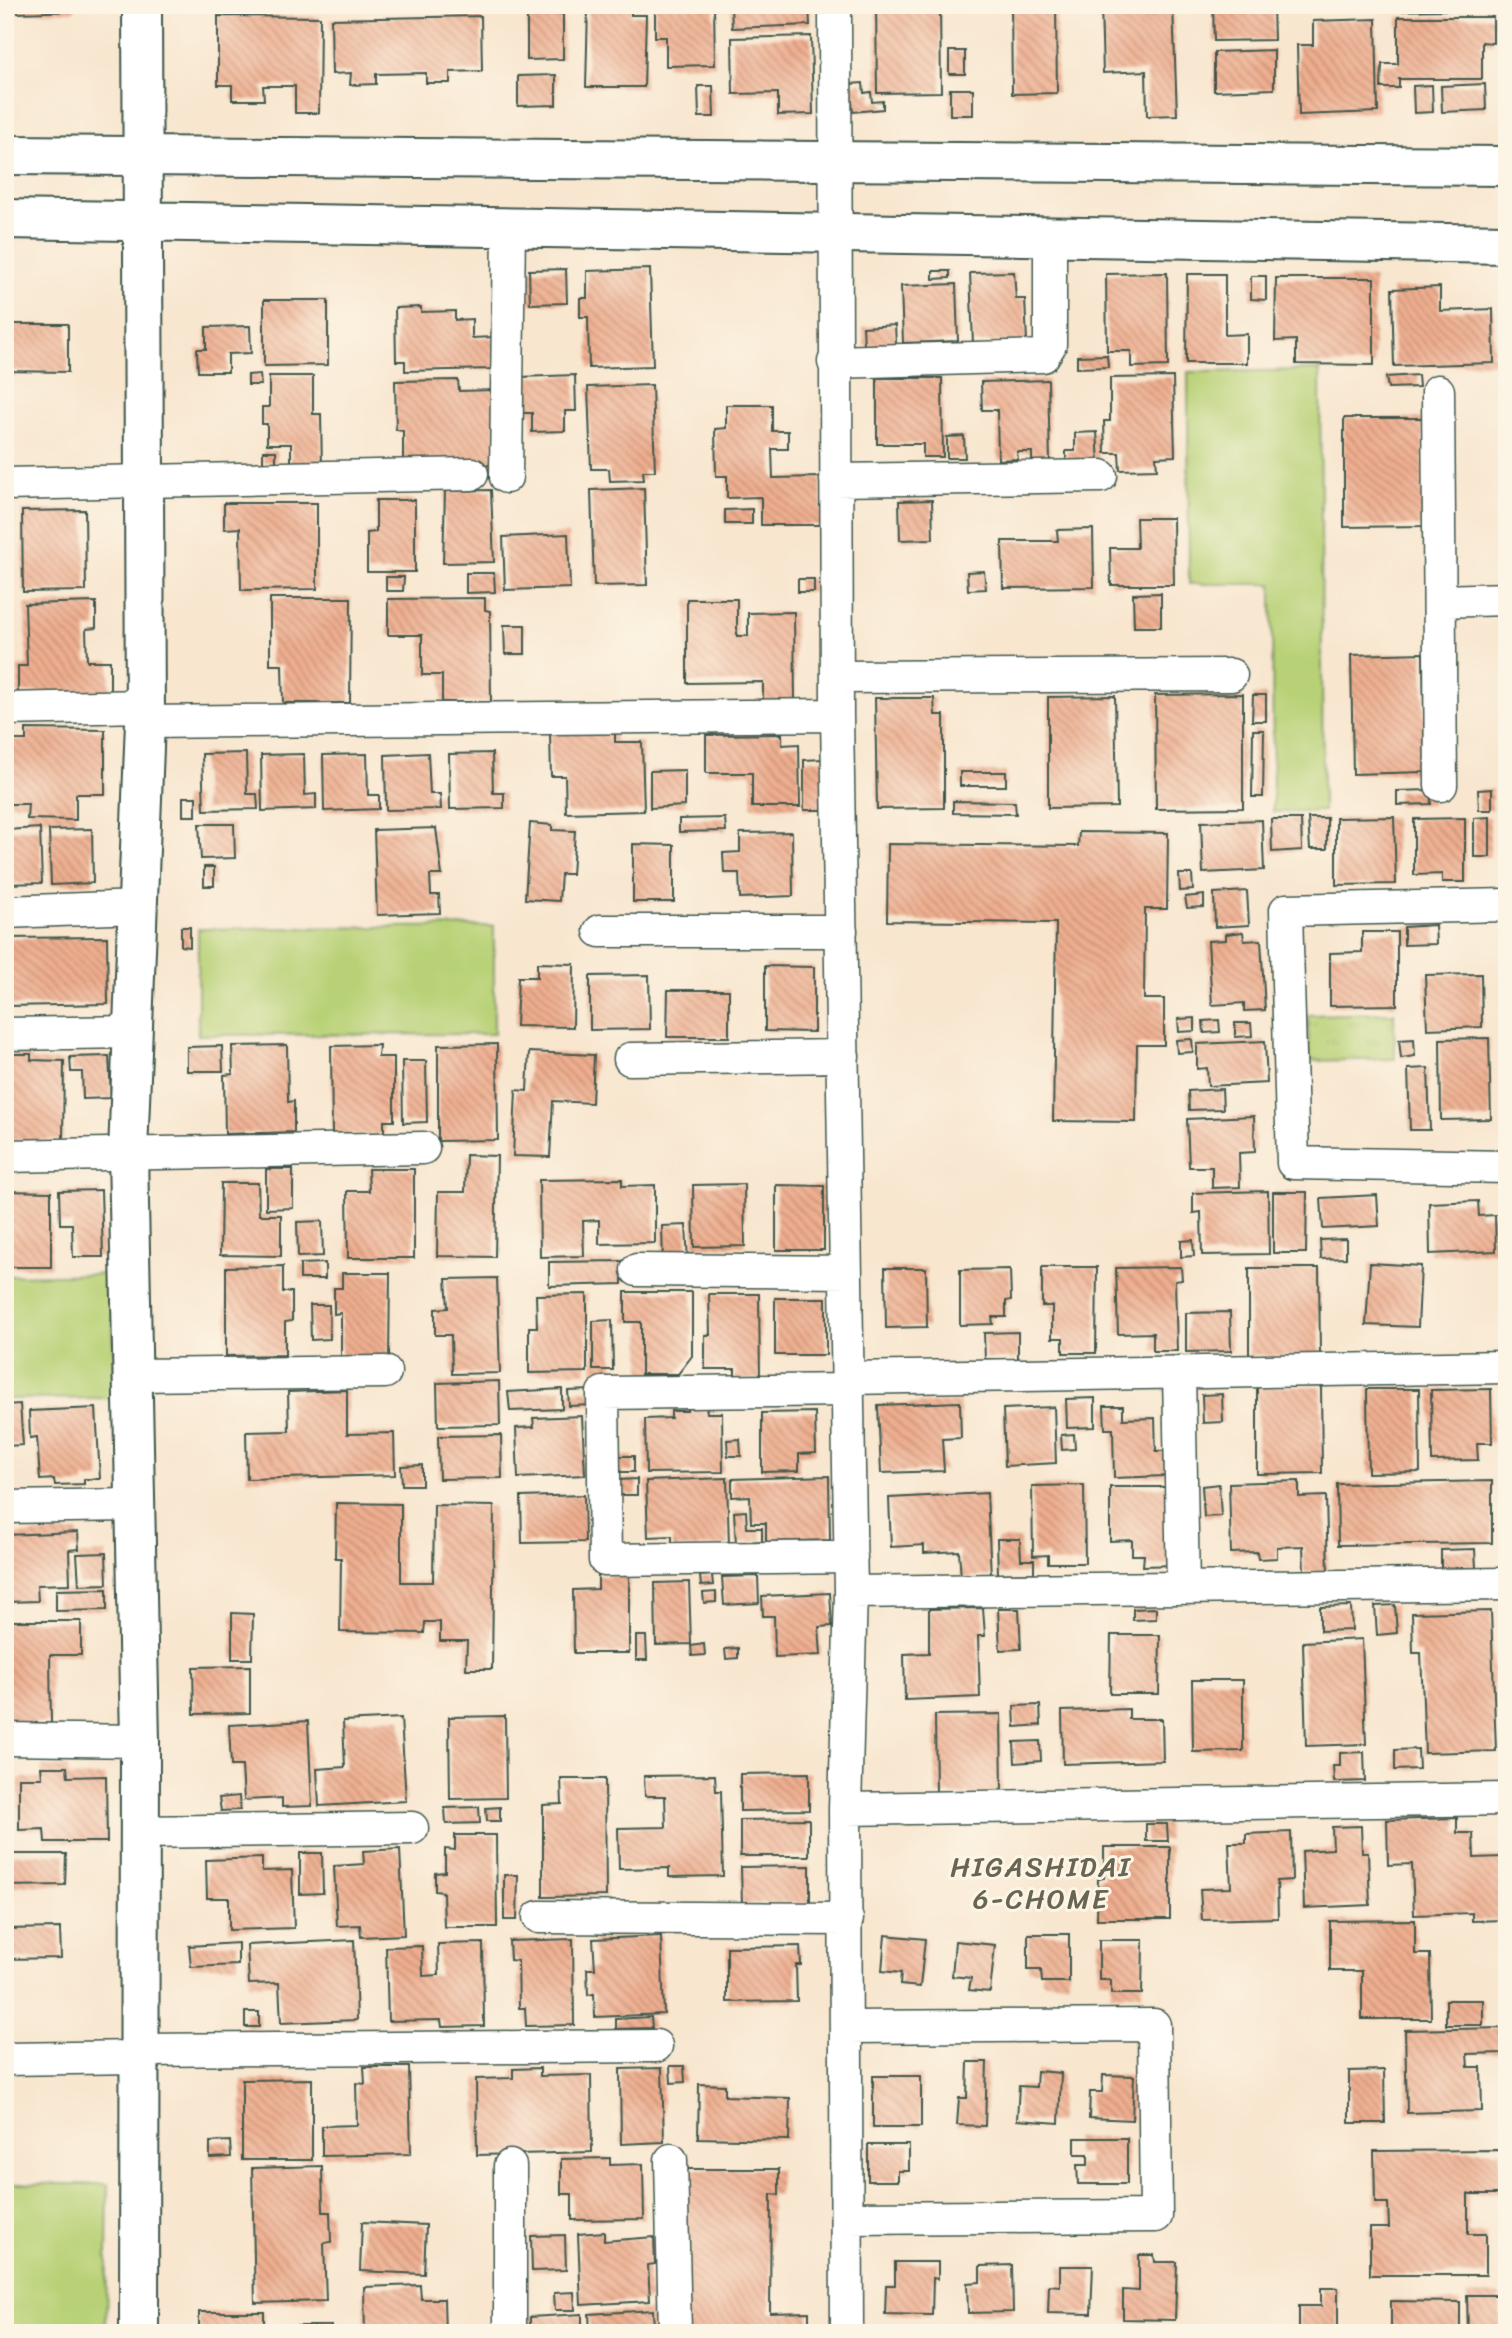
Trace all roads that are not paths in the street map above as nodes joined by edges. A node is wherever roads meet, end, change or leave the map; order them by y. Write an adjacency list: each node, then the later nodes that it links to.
1 (142, 5): 4 (street)
2 (835, 5): 5 (street)
3 (5, 155): 4 (street)
4 (142, 155): 5 (street); 8 (street)
5 (836, 160): 6 (street); 10 (street)
6 (1507, 166)
7 (5, 219): 8 (street)
8 (143, 219): 9 (street); 19 (street)
9 (509, 226): 10 (street); 17 (street)
10 (834, 233): 11 (street); 13 (street)
11 (1050, 236): 12 (street); 13 (street)
12 (1507, 244)
13 (834, 362): 18 (street)
14 (1438, 391): 22 (street)
15 (472, 474): 19 (street)
16 (1101, 476): 18 (street)
17 (506, 477)
18 (836, 480): 24 (street)
19 (144, 483): 20 (street); 26 (street)
20 (5, 484)
21 (1507, 599): 22 (street)
22 (1440, 601): 28 (street)
23 (1231, 675): 24 (street)
24 (837, 677): 27 (street)
25 (5, 709): 26 (street)
26 (145, 714): 27 (street); 30 (street)
27 (837, 715): 33 (street)
28 (1441, 785)
29 (1507, 905): 41 (street)
30 (138, 907): 31 (street); 34 (street)
31 (5, 912)
32 (600, 931): 33 (street)
33 (841, 931): 36 (street)
34 (133, 1032): 35 (street); 39 (street)
35 (5, 1034)
36 (843, 1056): 37 (street); 43 (street)
37 (630, 1059)
38 (423, 1148): 39 (street)
39 (128, 1153): 40 (street); 47 (street)
40 (5, 1156)
41 (1507, 1167)
42 (637, 1270): 43 (street)
43 (846, 1272): 48 (street)
44 (1507, 1367): 46 (street)
45 (385, 1372): 47 (street)
46 (1180, 1372): 48 (street); 53 (street)
47 (134, 1375): 49 (street)
48 (848, 1384): 51 (street); 51 (street)
49 (134, 1505): 50 (street); 56 (street)
50 (5, 1507)
51 (851, 1557): 54 (street)
52 (1507, 1584): 53 (street)
53 (1183, 1588): 54 (street)
54 (851, 1592): 58 (street)
55 (5, 1739): 56 (street)
56 (140, 1741): 60 (street)
57 (1507, 1799): 58 (street)
58 (845, 1809): 62 (street)
59 (412, 1828): 60 (street)
60 (140, 1832): 65 (street)
61 (539, 1917): 62 (street)
62 (847, 1919): 63 (street)
63 (847, 2027): 69 (street); 69 (street)
64 (656, 2046): 65 (street)
65 (140, 2053): 66 (street); 70 (street)
66 (5, 2059)
67 (671, 2160): 72 (street)
68 (510, 2166): 71 (street)
69 (847, 2218): 73 (street)
70 (139, 2333)
71 (510, 2333)
72 (675, 2333)
73 (846, 2333)

